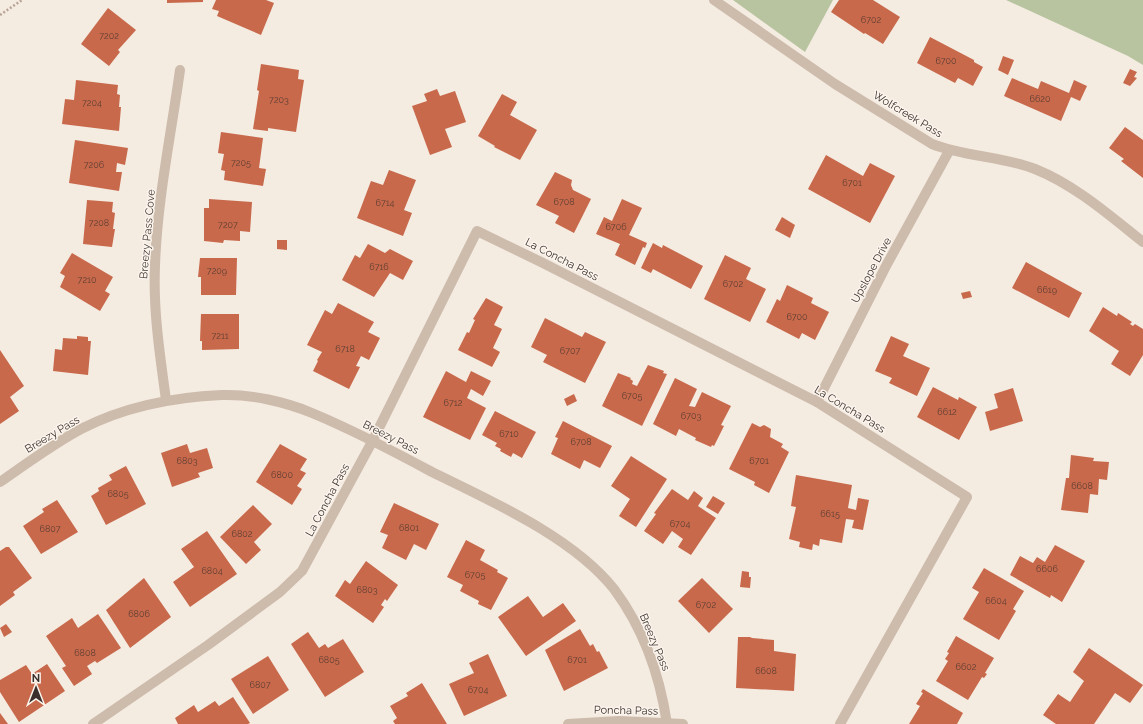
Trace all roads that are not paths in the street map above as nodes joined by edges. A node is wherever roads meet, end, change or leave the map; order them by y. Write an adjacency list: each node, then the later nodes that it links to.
1 (714, 0): 3 (street, Wolfcreek Pass)
2 (180, 70): 5 (street, Breezy Pass Cove)
3 (950, 151): 4 (street, Wolfcreek Pass); 6 (street, Upslope Drive)
4 (1143, 242)
5 (166, 400): 7 (street, Breezy Pass); 8 (street, Breezy Pass)
6 (817, 402): 7 (street, La Concha Pass); 13 (street, La Concha Pass)
7 (373, 440): 9 (street, La Concha Pass); 11 (street, Breezy Pass)
8 (0, 482)
9 (92, 724)
10 (568, 724): 11 (street, Poncha Pass)
11 (667, 724): 12 (street, Poncha Pass)
12 (683, 724)
13 (840, 724)

